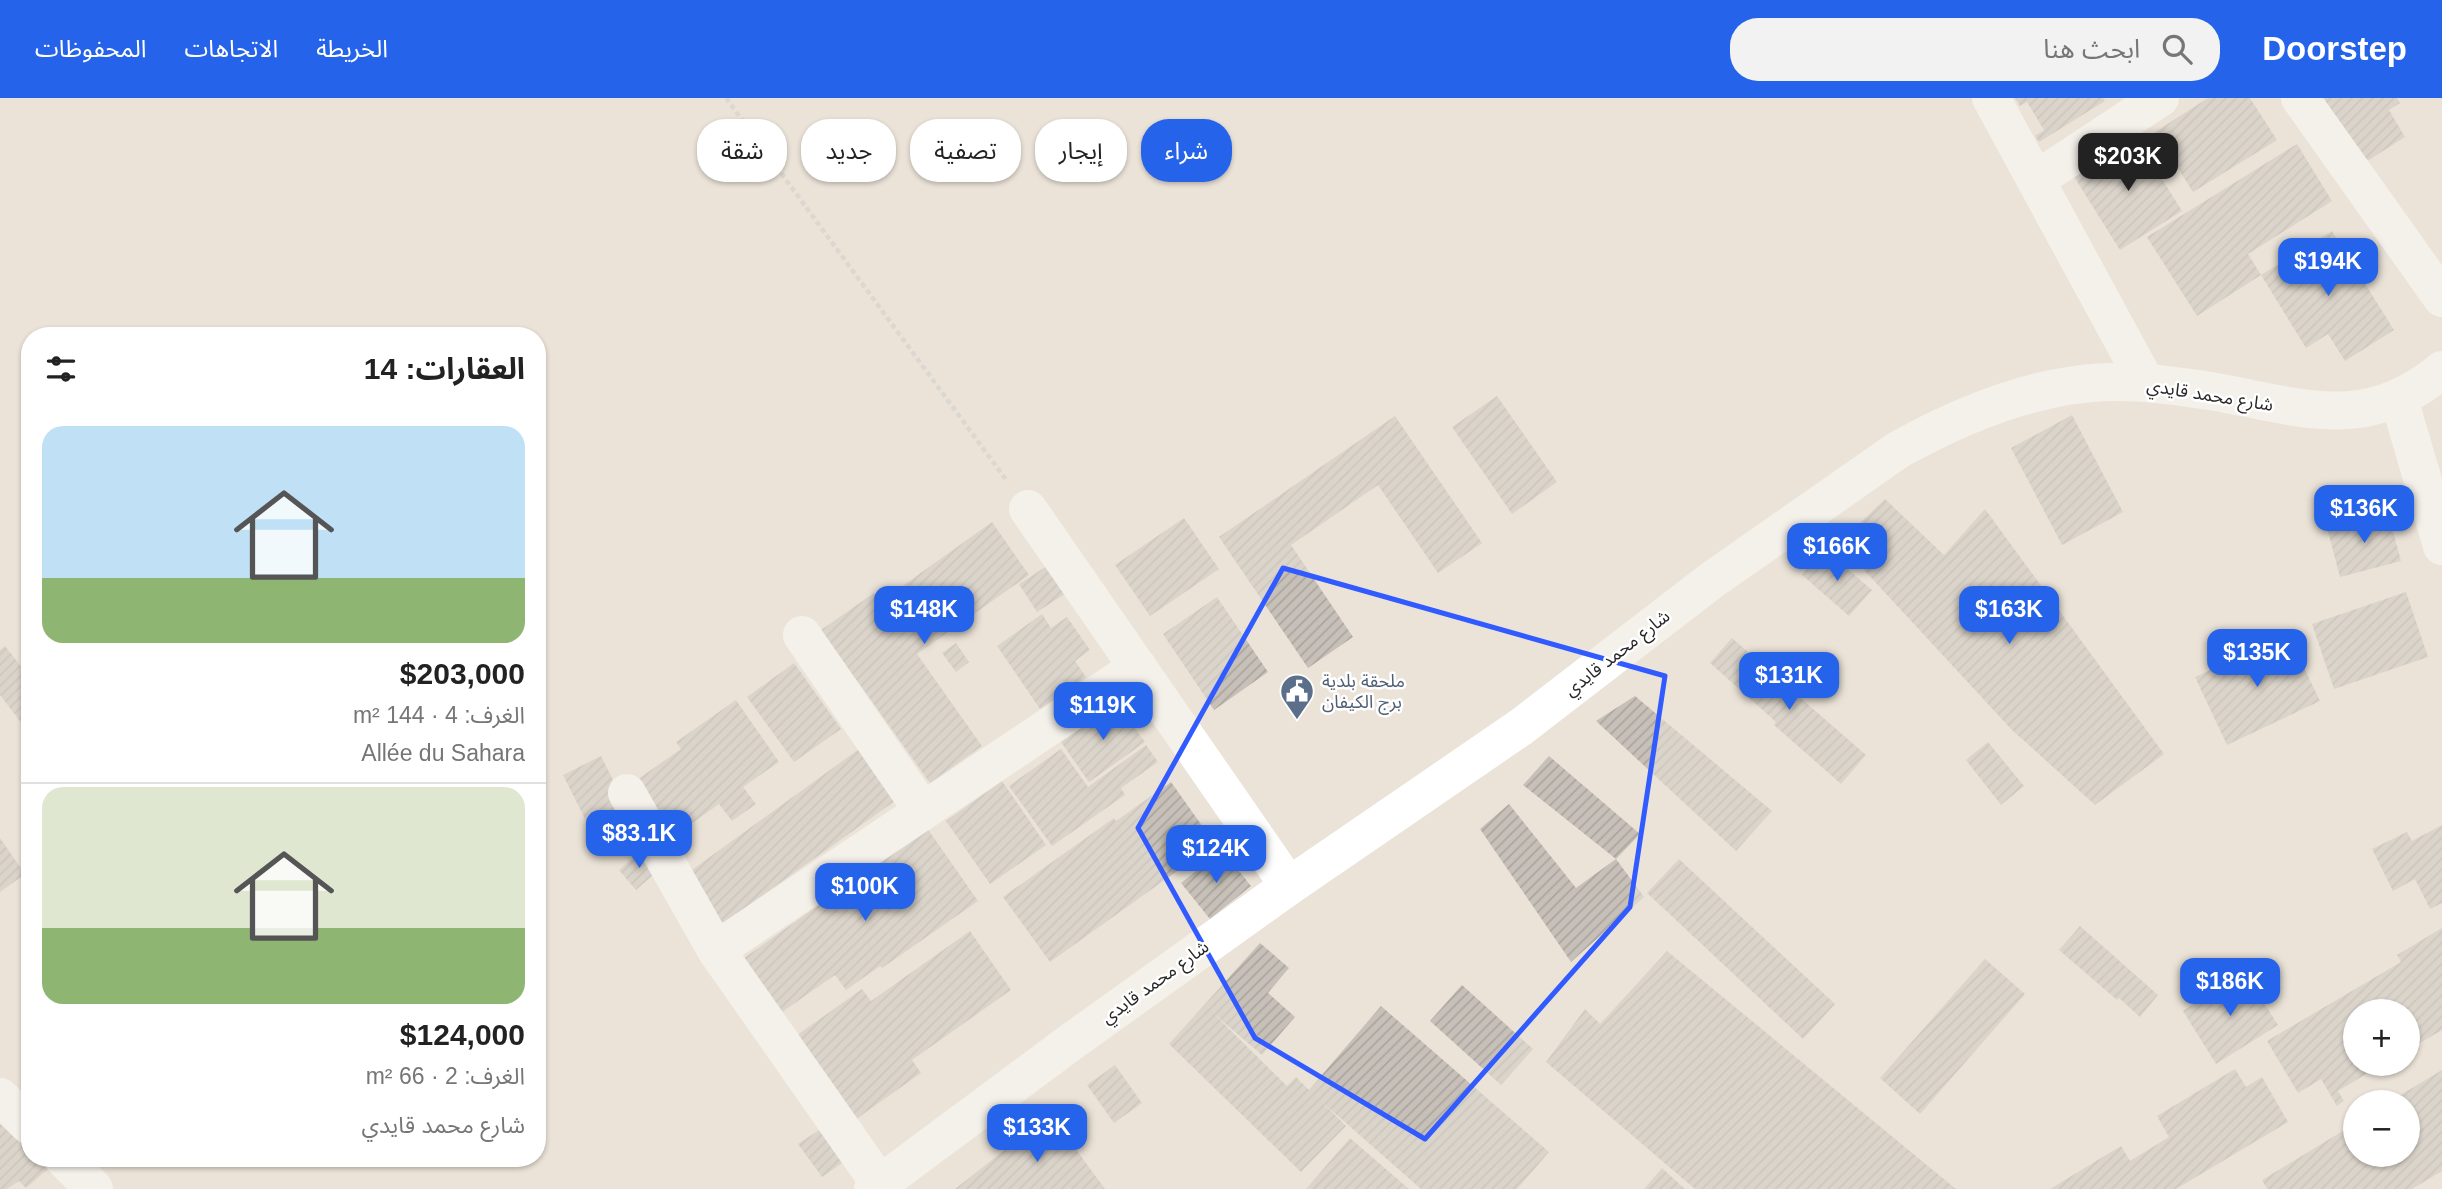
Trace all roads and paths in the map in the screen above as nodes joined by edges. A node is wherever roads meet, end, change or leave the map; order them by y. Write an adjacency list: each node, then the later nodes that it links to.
1 (726, 98): 10 (path)
2 (1991, 98): 5 (street)
3 (2160, 98): 5 (street)
4 (2300, 98): 6 (street)
5 (2036, 180): 8 (street)
6 (2442, 298)
7 (2442, 370): 9 (street, شارع محمد قايدي)
8 (2146, 383): 9 (street, شارع محمد قايدي); 16 (street, شارع محمد قايدي)
9 (2399, 399): 11 (street)
10 (1028, 509): 13 (street)
11 (2442, 546)
12 (802, 635): 15 (street)
13 (1138, 667): 15 (street); 16 (street)
14 (627, 793): 17 (street)
15 (923, 811): 17 (street)
16 (1289, 886): 21 (street, شارع محمد قايدي)
17 (716, 950): 21 (street)
18 (0, 1097): 19 (street)
19 (21, 1117)
20 (72, 1167): 22 (street)
21 (876, 1186)
22 (94, 1189)

